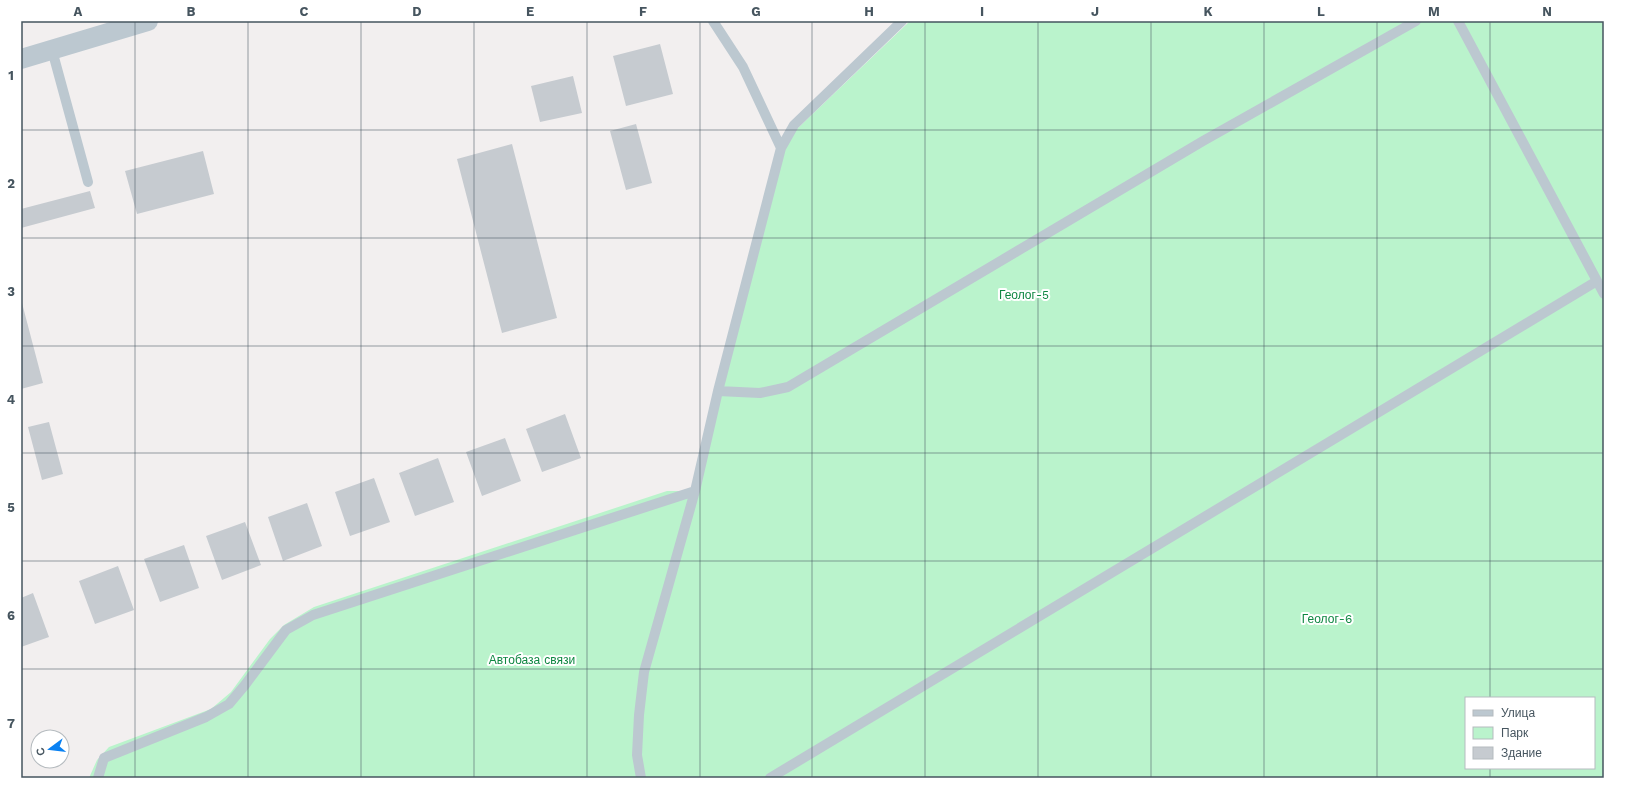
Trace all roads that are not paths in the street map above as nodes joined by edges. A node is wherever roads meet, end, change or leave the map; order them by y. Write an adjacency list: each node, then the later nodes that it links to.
1 (148, 21): 6 (street)
2 (713, 21): 8 (lane)
3 (902, 21): 8 (lane)
4 (1416, 21): 12 (lane)
5 (1458, 21): 10 (lane)
6 (52, 50): 7 (street); 9 (lane)
7 (21, 59)
8 (781, 148): 12 (lane)
9 (88, 182)
10 (1597, 281): 11 (lane); 16 (lane)
11 (1604, 294)
12 (718, 391): 13 (lane)
13 (695, 491): 14 (lane); 15 (lane)
14 (98, 778)
15 (641, 778)
16 (770, 778)

